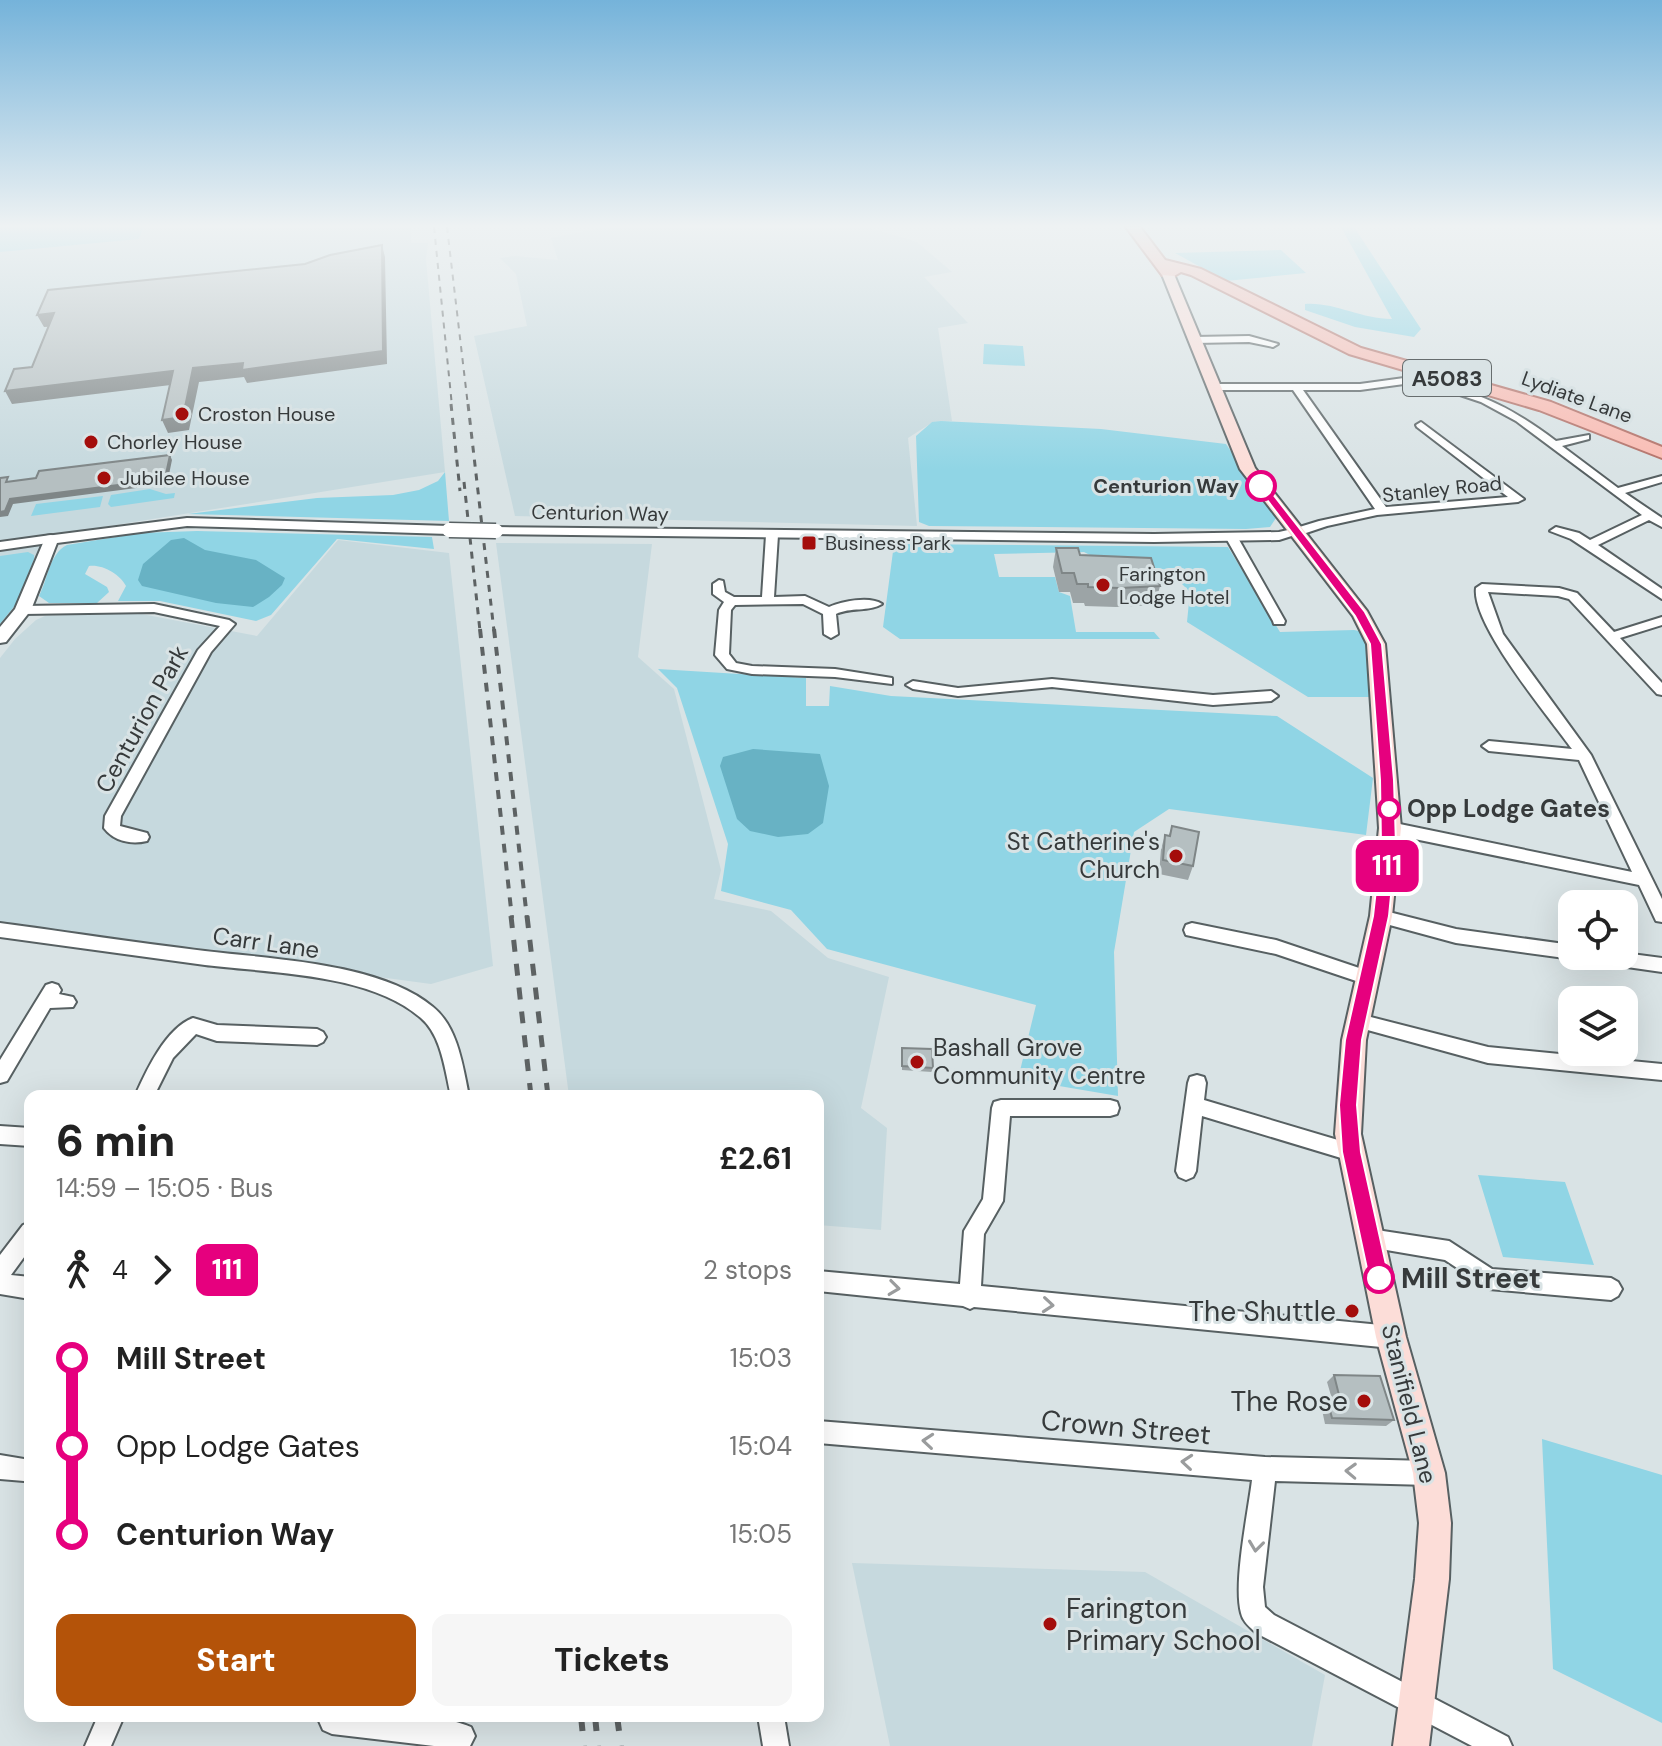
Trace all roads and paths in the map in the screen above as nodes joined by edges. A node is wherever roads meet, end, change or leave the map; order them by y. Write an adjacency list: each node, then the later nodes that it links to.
1 (1181, 308): 3 (main road, Stanifield Lane)
2 (1269, 308): 10 (main road, Lydiate Lane / A5083)
3 (1194, 340): 4 (street); 5 (main road, Stanifield Lane)
4 (1273, 344)
5 (1213, 387): 6 (street); 17 (main road, Stanifield Lane)
6 (1297, 388): 9 (street); 13 (street)
7 (1421, 425): 13 (street, Stanley Road)
8 (1585, 437): 9 (street)
9 (1552, 445): 12 (street)
10 (1662, 453)
11 (1662, 479): 12 (street)
12 (1616, 492): 14 (street)
13 (1383, 512): 17 (street, Stanley Road)
14 (1650, 515): 15 (street); 21 (street)
15 (1662, 523)
16 (1556, 531): 21 (street)
17 (1297, 532): 19 (street, Centurion Way); 41 (main road, Stanifield Lane)
18 (772, 535): 19 (street, Centurion Way); 20 (street, Centurion Way, bridge); 25 (street)
19 (1232, 538): 30 (street)
20 (51, 539): 22 (street, Centurion Way); 28 (street)
21 (1589, 545): 24 (street)
22 (0, 546)
23 (719, 584): 26 (street)
24 (1662, 595)
25 (768, 598): 26 (street); 29 (street)
26 (731, 601): 35 (street)
27 (876, 604): 29 (street)
28 (23, 610): 34 (street); 42 (street, Centurion Park)
29 (829, 612): 32 (street)
30 (1279, 621)
31 (1662, 621): 33 (street)
32 (831, 634)
33 (1610, 637): 37 (street); 40 (street)
34 (0, 638)
35 (887, 681)
36 (913, 685): 38 (street)
37 (1662, 691)
38 (1271, 696)
39 (1489, 746): 40 (street)
40 (1584, 755): 43 (street)
41 (1390, 828): 43 (street); 44 (main road, Stanifield Lane)
42 (141, 837)
43 (1644, 880): 45 (street)
44 (1381, 916): 48 (street); 51 (main road, Stanifield Lane)
45 (1662, 916)
46 (0, 930): 59 (street, Carr Lane)
47 (1192, 930): 51 (street)
48 (1558, 950)
49 (1638, 962): 50 (street)
50 (1662, 965)
51 (1368, 978): 53 (main road, Stanifield Lane)
52 (55, 998): 56 (street)
53 (1359, 1021): 55 (street); 64 (main road, Stanifield Lane)
54 (317, 1037): 58 (street)
55 (1662, 1072)
56 (0, 1075)
57 (1197, 1083): 60 (street)
58 (147, 1090)
59 (459, 1090)
60 (1194, 1105): 64 (street); 65 (street)
61 (1110, 1108): 73 (street)
62 (0, 1135): 63 (street)
63 (24, 1137)
64 (1351, 1152): 66 (main road, Stanifield Lane)
65 (1186, 1171)
66 (1370, 1239): 72 (street); 74 (main road, Stanifield Lane)
67 (24, 1240): 68 (street)
68 (0, 1272)
69 (824, 1282): 73 (street, one-way to 73)
70 (0, 1284): 71 (street)
71 (24, 1287)
72 (1611, 1289)
73 (970, 1298): 74 (street, one-way to 74)
74 (1391, 1337): 79 (main road, Stanifield Lane)
75 (824, 1432): 78 (street, Crown Street, one-way to 75)
76 (0, 1467): 77 (street)
77 (24, 1469)
78 (1265, 1469): 79 (street, Crown Street, one-way to 78); 80 (street, one-way to 80)
79 (1429, 1473): 80 (main road, Stanifield Lane)
80 (1417, 1702): 87 (main road, Stanifield Lane); 88 (street)
81 (108, 1722): 85 (street)
82 (385, 1722): 84 (street)
83 (772, 1722): 86 (street)
84 (462, 1736)
85 (98, 1746)
86 (776, 1746)
87 (1411, 1746)
88 (1499, 1746)

